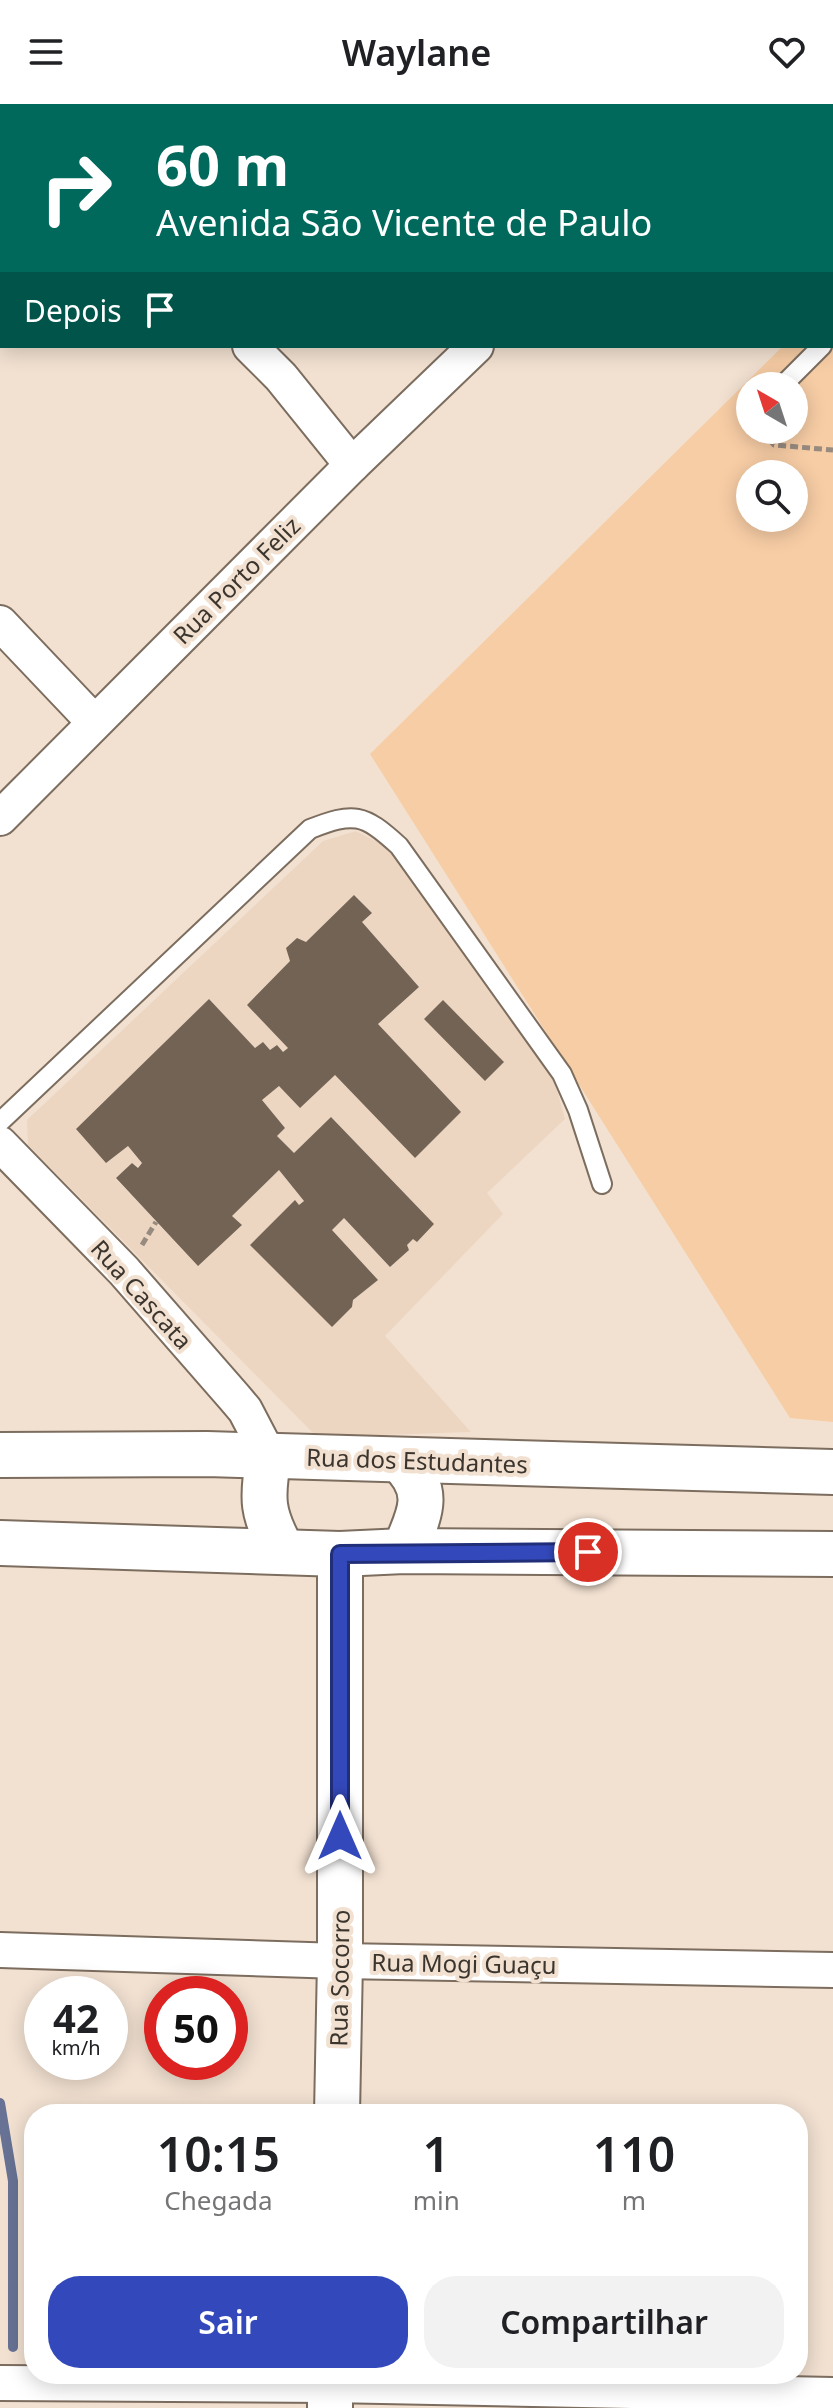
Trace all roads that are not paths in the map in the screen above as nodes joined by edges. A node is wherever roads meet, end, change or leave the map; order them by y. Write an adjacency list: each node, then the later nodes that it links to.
1 (253, 348): 4 (street)
2 (474, 348): 6 (street, Rua Porto Feliz)
3 (820, 348): 5 (lane)
4 (276, 361): 6 (street)
5 (796, 372)
6 (352, 465): 8 (street, Rua Porto Feliz)
7 (0, 623): 8 (street)
8 (94, 722): 9 (street, Rua Porto Feliz)
9 (0, 818)
10 (0, 1122): 12 (lane)
11 (0, 1144): 14 (street, Rua Cascata)
12 (602, 1184)
13 (0, 1455): 14 (main road, Rua dos Estudantes)
14 (269, 1456): 15 (main road, Rua dos Estudantes); 19 (main road)
15 (400, 1460): 16 (main road, Rua dos Estudantes); 18 (main road)
16 (833, 1472)
17 (0, 1543): 19 (main road)
18 (404, 1551): 20 (main road); 21 (main road)
19 (283, 1552): 20 (main road)
20 (340, 1554): 23 (main road, Rua Socorro)
21 (833, 1554)
22 (0, 1950): 23 (street, Rua Mogi Guaçu)
23 (340, 1961): 24 (street, Rua Mogi Guaçu); 25 (main road, Rua Socorro)
24 (833, 1970)
25 (337, 2104)
26 (0, 2383): 27 (street)
27 (24, 2383)
28 (55, 2384): 29 (street)
29 (330, 2389): 31 (street)
30 (833, 2395): 31 (street)
31 (753, 2401)

